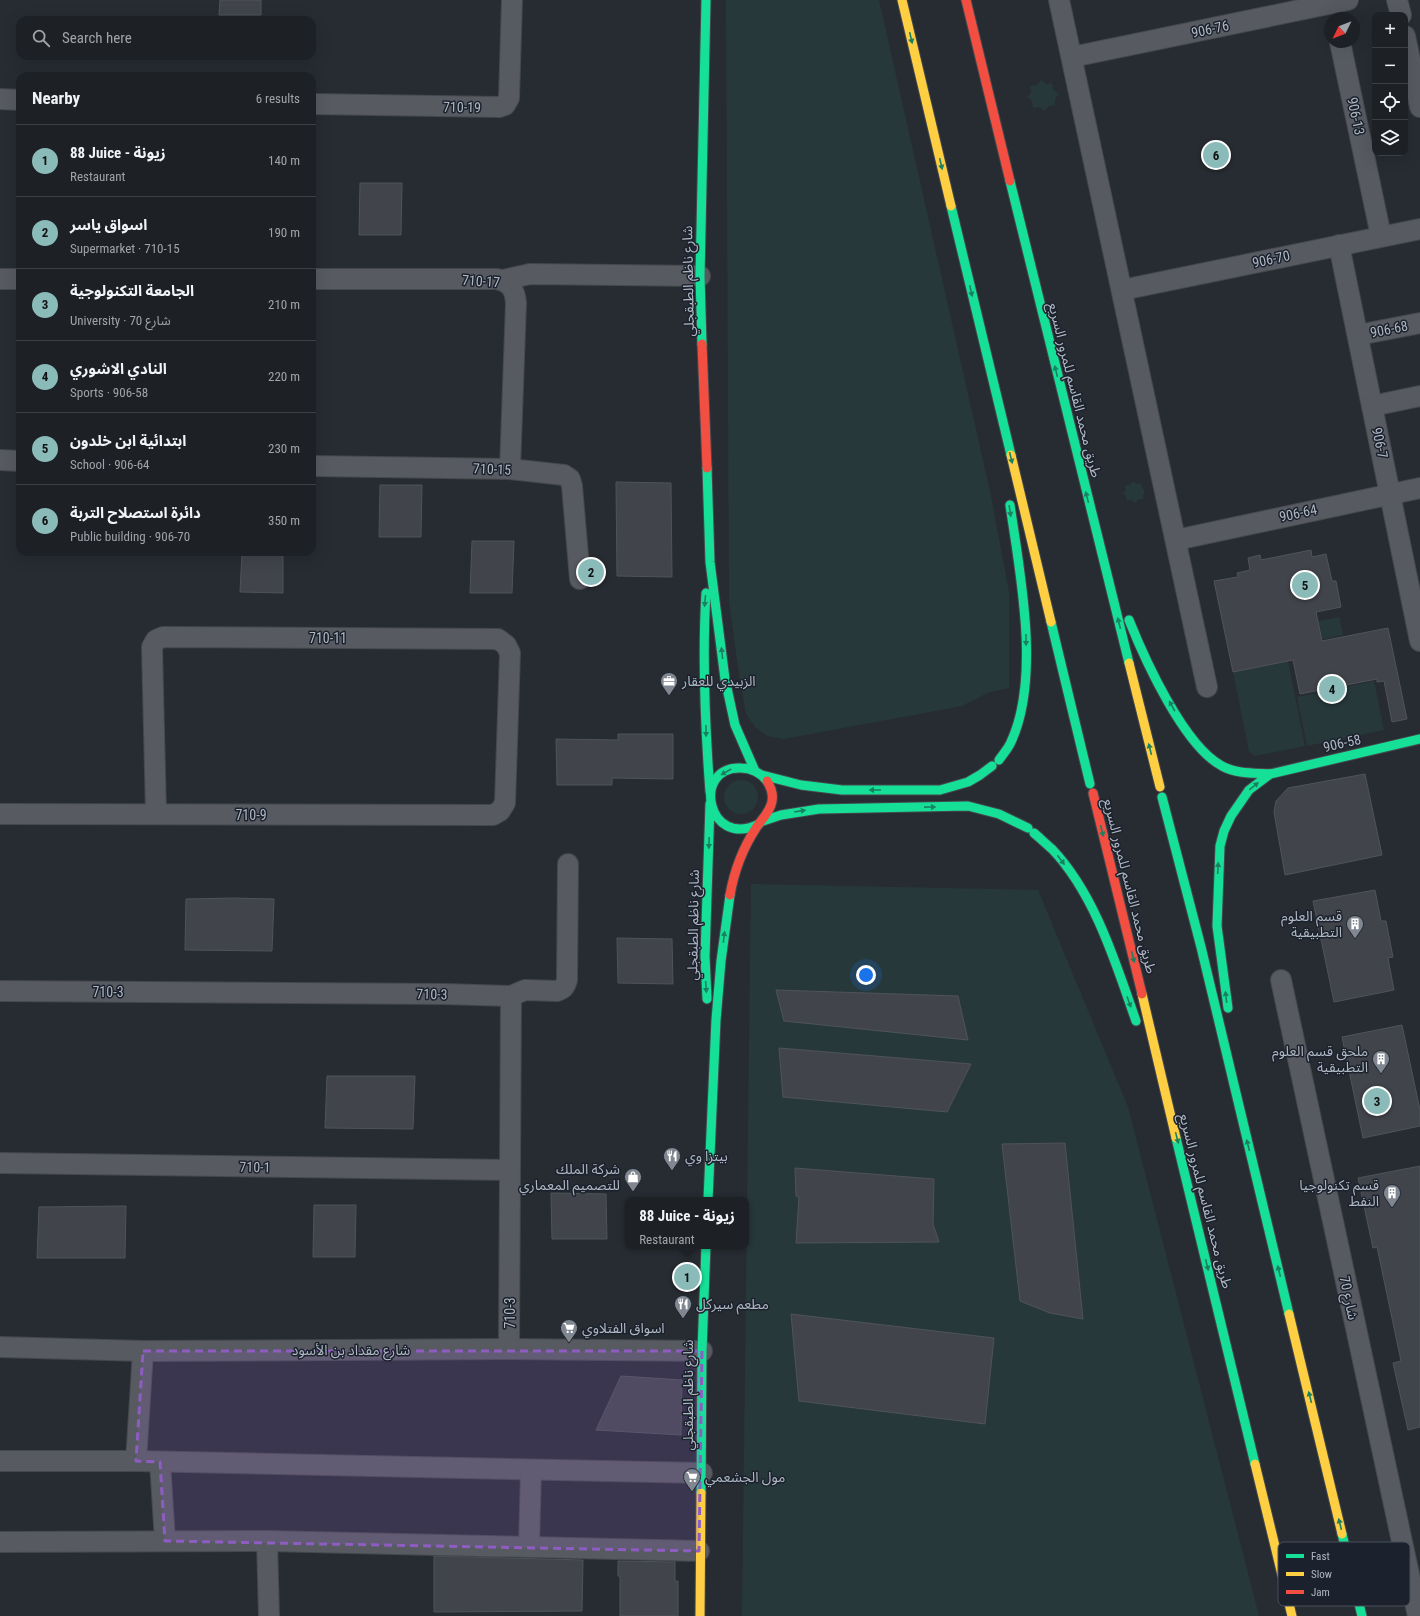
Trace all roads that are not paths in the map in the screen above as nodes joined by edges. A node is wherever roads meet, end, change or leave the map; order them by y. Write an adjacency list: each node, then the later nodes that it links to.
1 (512, 0): 15 (street, 710-19)
2 (706, 0): 20 (main road, شارع ناظم الطبقجلي)
3 (902, 0): 28 (main road, طريق محمد القاسم للمرور السريع, one-way to 28)
4 (966, 0): 39 (main road, طريق محمد القاسم للمرور السريع, one-way to 4)
5 (1059, 0): 12 (street)
6 (1397, 0): 9 (street)
7 (1291, 6): 8 (street, 906-76); 12 (street, 906-76)
8 (1338, 7)
9 (1399, 12)
10 (1341, 48): 18 (street, 906-13)
11 (1408, 48): 16 (street)
12 (1072, 57): 25 (street)
13 (0, 99): 14 (street)
14 (16, 100)
15 (316, 104)
16 (1420, 107)
17 (1420, 229): 18 (street, 906-70)
18 (1381, 236): 19 (street, 906-70)
19 (1339, 245): 25 (street, 906-70); 27 (street, 906-7)
20 (700, 276): 24 (street); 41 (main road, شارع ناظم الطبقجلي)
21 (0, 279): 22 (street)
22 (16, 279)
23 (316, 279): 24 (street, 710-17)
24 (503, 280): 35 (street, 710-17)
25 (1122, 290): 40 (street)
26 (1420, 323): 27 (street, 906-68)
27 (1358, 335): 30 (street, 906-7)
28 (988, 362): 33 (main road); 49 (main road, طريق محمد القاسم للمرور السريع, one-way to 49)
29 (1420, 396): 30 (street)
30 (1372, 406): 37 (street, 906-7)
31 (0, 460): 32 (street)
32 (16, 461)
33 (1003, 461)
34 (316, 466): 35 (street, 710-15)
35 (510, 470): 43 (street, 710-15)
36 (1420, 488): 37 (street, 906-64)
37 (1390, 494): 40 (street, 906-64); 42 (street, 906-7)
38 (1009, 499): 47 (main road, one-way to 47)
39 (1096, 530): 48 (main road, one-way to 39); 50 (main road, طريق محمد القاسم للمرور السريع, one-way to 39)
40 (1176, 540): 45 (street)
41 (710, 562): 47 (main road, one-way to 41); 51 (main road, one-way to 51)
42 (1413, 578): 44 (street, 906-7)
43 (580, 579)
44 (1420, 641)
45 (1207, 687)
46 (1420, 739): 48 (main road, 906-58)
47 (758, 773): 51 (main road, one-way to 51); 58 (main road)
48 (1270, 774): 63 (main road, one-way to 48)
49 (1090, 784)
50 (1160, 787)
51 (710, 792): 54 (main road)
52 (1093, 793): 69 (main road, طريق محمد القاسم للمرور السريع, one-way to 69)
53 (1162, 797): 68 (main road)
54 (710, 804): 58 (main road); 67 (main road, شارع ناظم الطبقجلي, one-way to 67)
55 (500, 811): 57 (street, 710-9); 57 (street, 710-11)
56 (0, 814): 57 (street, 710-9)
57 (156, 814)
58 (761, 822): 64 (main road, one-way to 64); 67 (main road, شارع ناظم الطبقجلي, one-way to 58)
59 (568, 864): 62 (street)
60 (1281, 980): 87 (street, شارع 70)
61 (0, 991): 62 (street, 710-3)
62 (511, 996): 71 (street, 710-3)
63 (1228, 1014)
64 (1139, 1029)
65 (1230, 1029): 68 (main road)
66 (1144, 1044): 69 (main road)
67 (714, 1046): 72 (main road, شارع ناظم الطبقجلي)
68 (1239, 1106): 86 (main road, one-way to 68)
69 (1172, 1119): 90 (main road, طريق محمد القاسم للمرور السريع, one-way to 90)
70 (0, 1163): 71 (street, 710-1)
71 (510, 1170): 75 (street, 710-3)
72 (708, 1197)
73 (706, 1249): 77 (main road, شارع ناظم الطبقجلي)
74 (0, 1347): 76 (street, شارع مقداد بن الأسود)
75 (510, 1349): 76 (street, شارع مقداد بن الأسود); 77 (street, شارع مقداد بن الأسود)
76 (143, 1351): 79 (street)
77 (702, 1351): 82 (main road, شارع ناظم الطبقجلي)
78 (0, 1461): 79 (street)
79 (136, 1461): 80 (street)
80 (160, 1462): 81 (street); 83 (street)
81 (531, 1470): 82 (street); 88 (street)
82 (702, 1473): 89 (main road, شارع ناظم الطبقجلي)
83 (165, 1541): 84 (street); 85 (street)
84 (267, 1541): 88 (street); 94 (street)
85 (0, 1542)
86 (1344, 1542)
87 (1402, 1542)
88 (528, 1546): 89 (street)
89 (699, 1551): 95 (main road, شارع ناظم الطبقجلي)
90 (1278, 1558)
91 (1410, 1579): 98 (street, شارع 70)
92 (1290, 1606): 96 (main road, طريق محمد القاسم للمرور السريع, one-way to 96)
93 (1360, 1606): 97 (main road, one-way to 93)
94 (270, 1616)
95 (700, 1616)
96 (1292, 1616)
97 (1362, 1616)
98 (1418, 1616)

